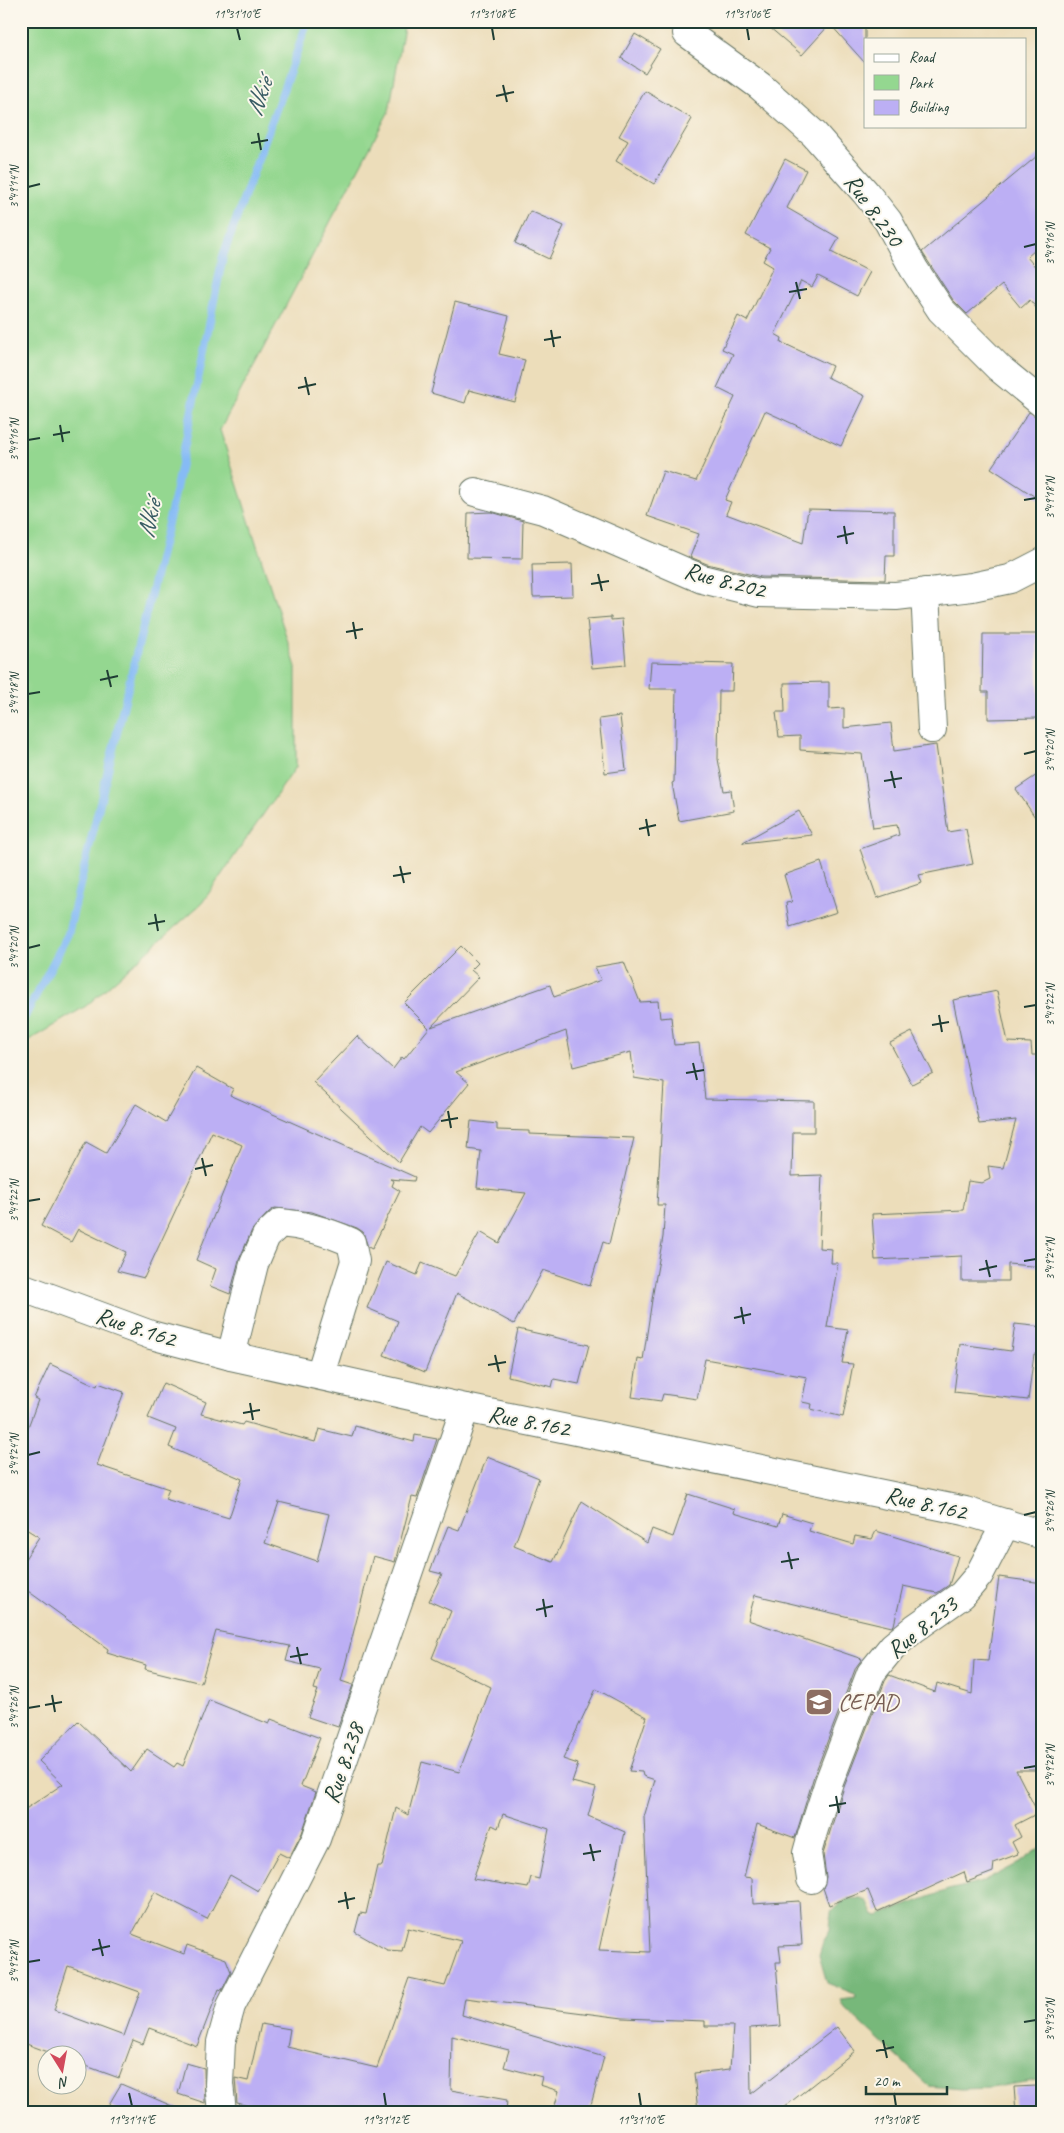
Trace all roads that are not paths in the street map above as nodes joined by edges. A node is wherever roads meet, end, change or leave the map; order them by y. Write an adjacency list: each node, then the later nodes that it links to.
1 (687, 33): 2 (main road, Rue 8.230)
2 (1043, 404)
3 (475, 492): 5 (main road, Rue 8.202)
4 (1043, 562): 5 (main road, Rue 8.202)
5 (925, 592): 6 (main road)
6 (932, 729)
7 (21, 1287): 8 (main road, Rue 8.162)
8 (231, 1356): 9 (main road, Rue 8.162); 9 (main road)
9 (320, 1375): 10 (main road, Rue 8.162)
10 (465, 1408): 11 (main road, Rue 8.162); 14 (main road, Rue 8.238)
11 (1006, 1523): 12 (main road, Rue 8.162); 13 (main road, Rue 8.233)
12 (1043, 1535)
13 (811, 1878)
14 (222, 2112)

